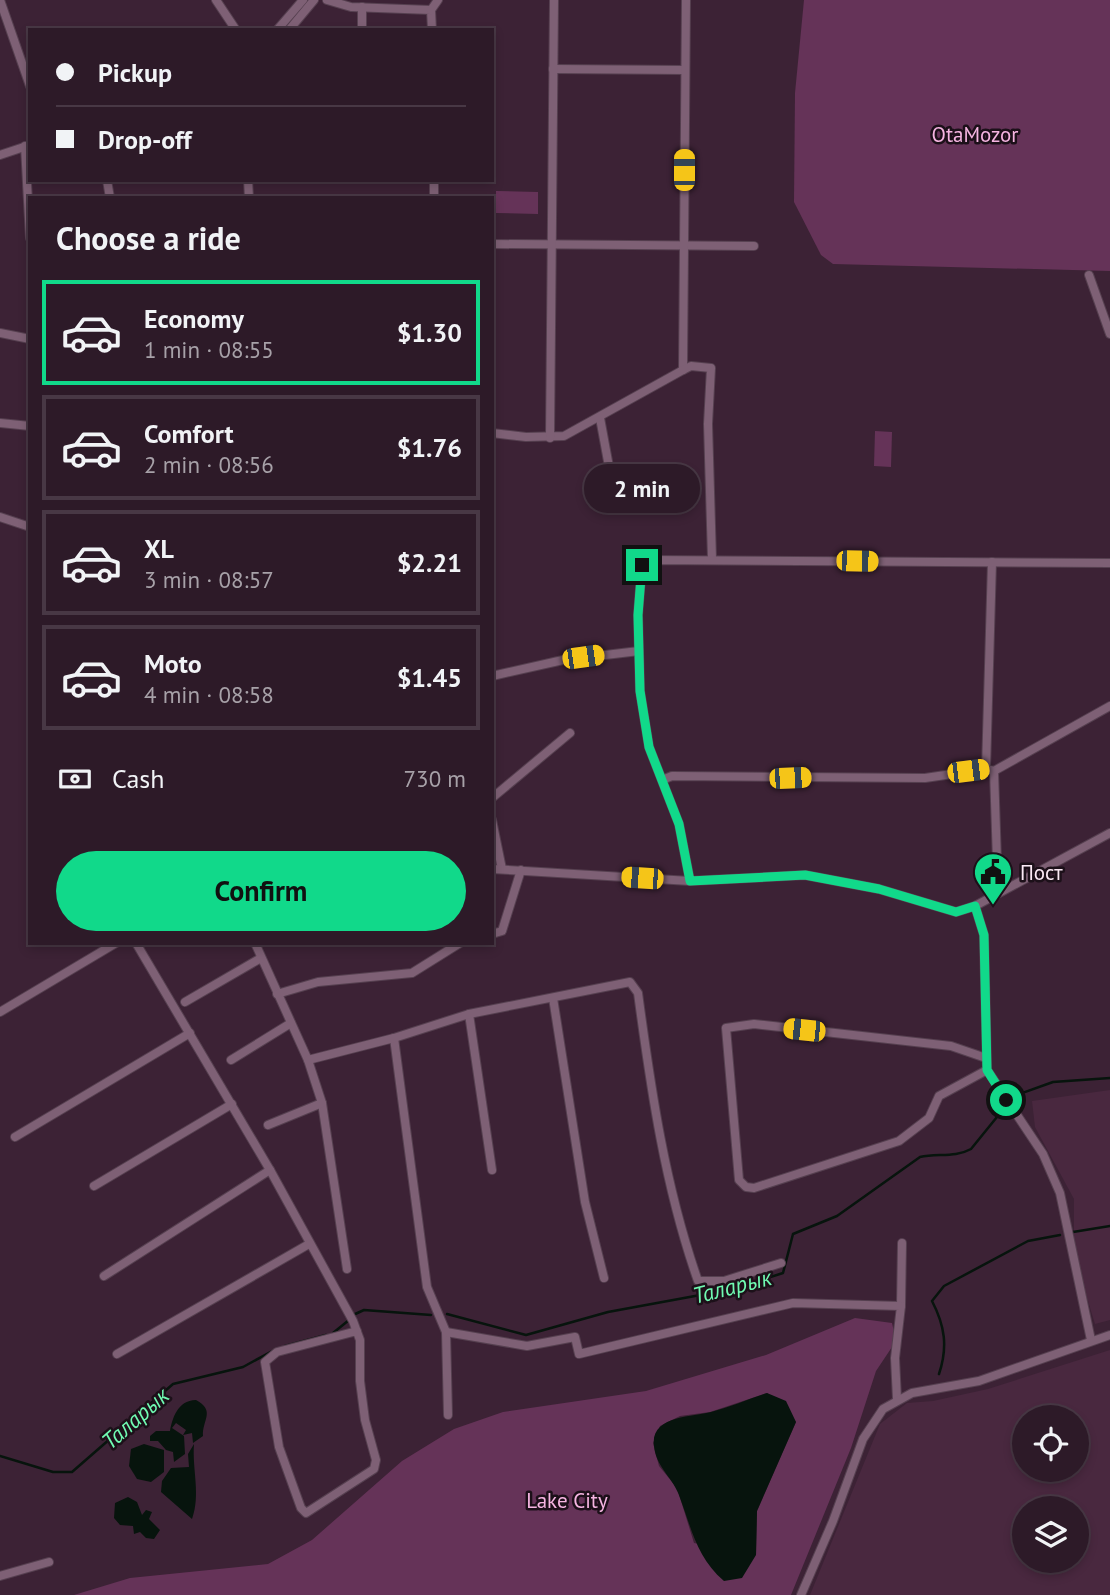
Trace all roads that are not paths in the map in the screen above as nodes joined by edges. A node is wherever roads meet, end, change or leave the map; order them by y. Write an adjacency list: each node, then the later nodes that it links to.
1 (0, 0): 18 (street)
2 (216, 0): 11 (street)
3 (303, 0): 12 (street)
4 (314, 0): 13 (street)
5 (327, 0): 9 (street)
6 (438, 0): 10 (street)
7 (554, 0): 16 (street)
8 (687, 0): 17 (street)
9 (362, 7): 10 (street); 14 (street)
10 (431, 10): 15 (street)
11 (235, 28)
12 (279, 28)
13 (291, 28)
14 (362, 28)
15 (432, 28)
16 (553, 69): 17 (street); 23 (street)
17 (685, 70): 24 (street)
18 (28, 80)
19 (27, 146): 20 (street); 21 (street)
20 (0, 155)
21 (28, 177)
22 (494, 244): 23 (street)
23 (552, 245): 24 (street); 35 (street)
24 (683, 245): 25 (street); 30 (street)
25 (754, 246)
26 (1089, 275): 28 (street)
27 (0, 333): 29 (street)
28 (1110, 334)
29 (28, 340)
30 (683, 370): 31 (street); 39 (street)
31 (600, 418): 35 (street); 36 (street)
32 (0, 423): 33 (street)
33 (28, 426)
34 (494, 433): 35 (street)
35 (550, 438)
36 (617, 510)
37 (0, 517): 38 (street)
38 (28, 526)
39 (712, 559): 40 (street); 42 (street)
40 (992, 562): 41 (street); 46 (street)
41 (1110, 563)
42 (639, 651): 43 (street); 47 (street)
43 (494, 676)
44 (1110, 706): 46 (street)
45 (570, 733): 48 (street)
46 (990, 770): 47 (street); 55 (street)
47 (662, 780): 54 (street)
48 (494, 796)
49 (494, 830): 52 (street)
50 (1110, 833): 55 (street)
51 (494, 869): 52 (street)
52 (502, 869): 53 (street)
53 (521, 870): 54 (street); 57 (street)
54 (690, 881): 56 (street)
55 (998, 891): 56 (street)
56 (975, 906): 71 (street)
57 (494, 933)
58 (113, 945): 66 (street)
59 (137, 945): 69 (street)
60 (256, 945): 62 (street)
61 (457, 945): 63 (street)
62 (261, 958): 63 (street); 65 (street)
63 (277, 994): 68 (street)
64 (552, 998): 67 (street); 84 (street); 87 (street)
65 (185, 1002)
66 (0, 1012)
67 (469, 1014): 70 (street); 80 (street)
68 (291, 1023): 72 (street); 73 (street)
69 (190, 1033): 76 (street); 78 (street)
70 (394, 1038): 73 (street); 90 (street)
71 (986, 1058): 74 (street); 74 (street)
72 (231, 1060)
73 (308, 1060): 75 (street)
74 (987, 1070): 92 (street)
75 (322, 1103): 77 (street); 85 (street)
76 (232, 1104): 79 (street); 81 (street)
77 (268, 1125)
78 (15, 1137)
79 (270, 1170): 83 (street); 86 (street)
80 (492, 1170)
81 (94, 1186)
82 (902, 1243): 88 (street)
83 (309, 1244): 89 (street); 93 (street)
84 (781, 1263)
85 (347, 1269)
86 (104, 1276)
87 (604, 1278)
88 (901, 1306): 90 (street); 94 (street)
89 (357, 1331): 89 (street)
90 (446, 1332): 95 (street)
91 (1110, 1335): 92 (street)
92 (1091, 1340): 94 (street)
93 (117, 1354)
94 (897, 1399): 98 (street)
95 (448, 1415)
96 (49, 1562): 97 (street)
97 (0, 1576)
98 (801, 1595)

